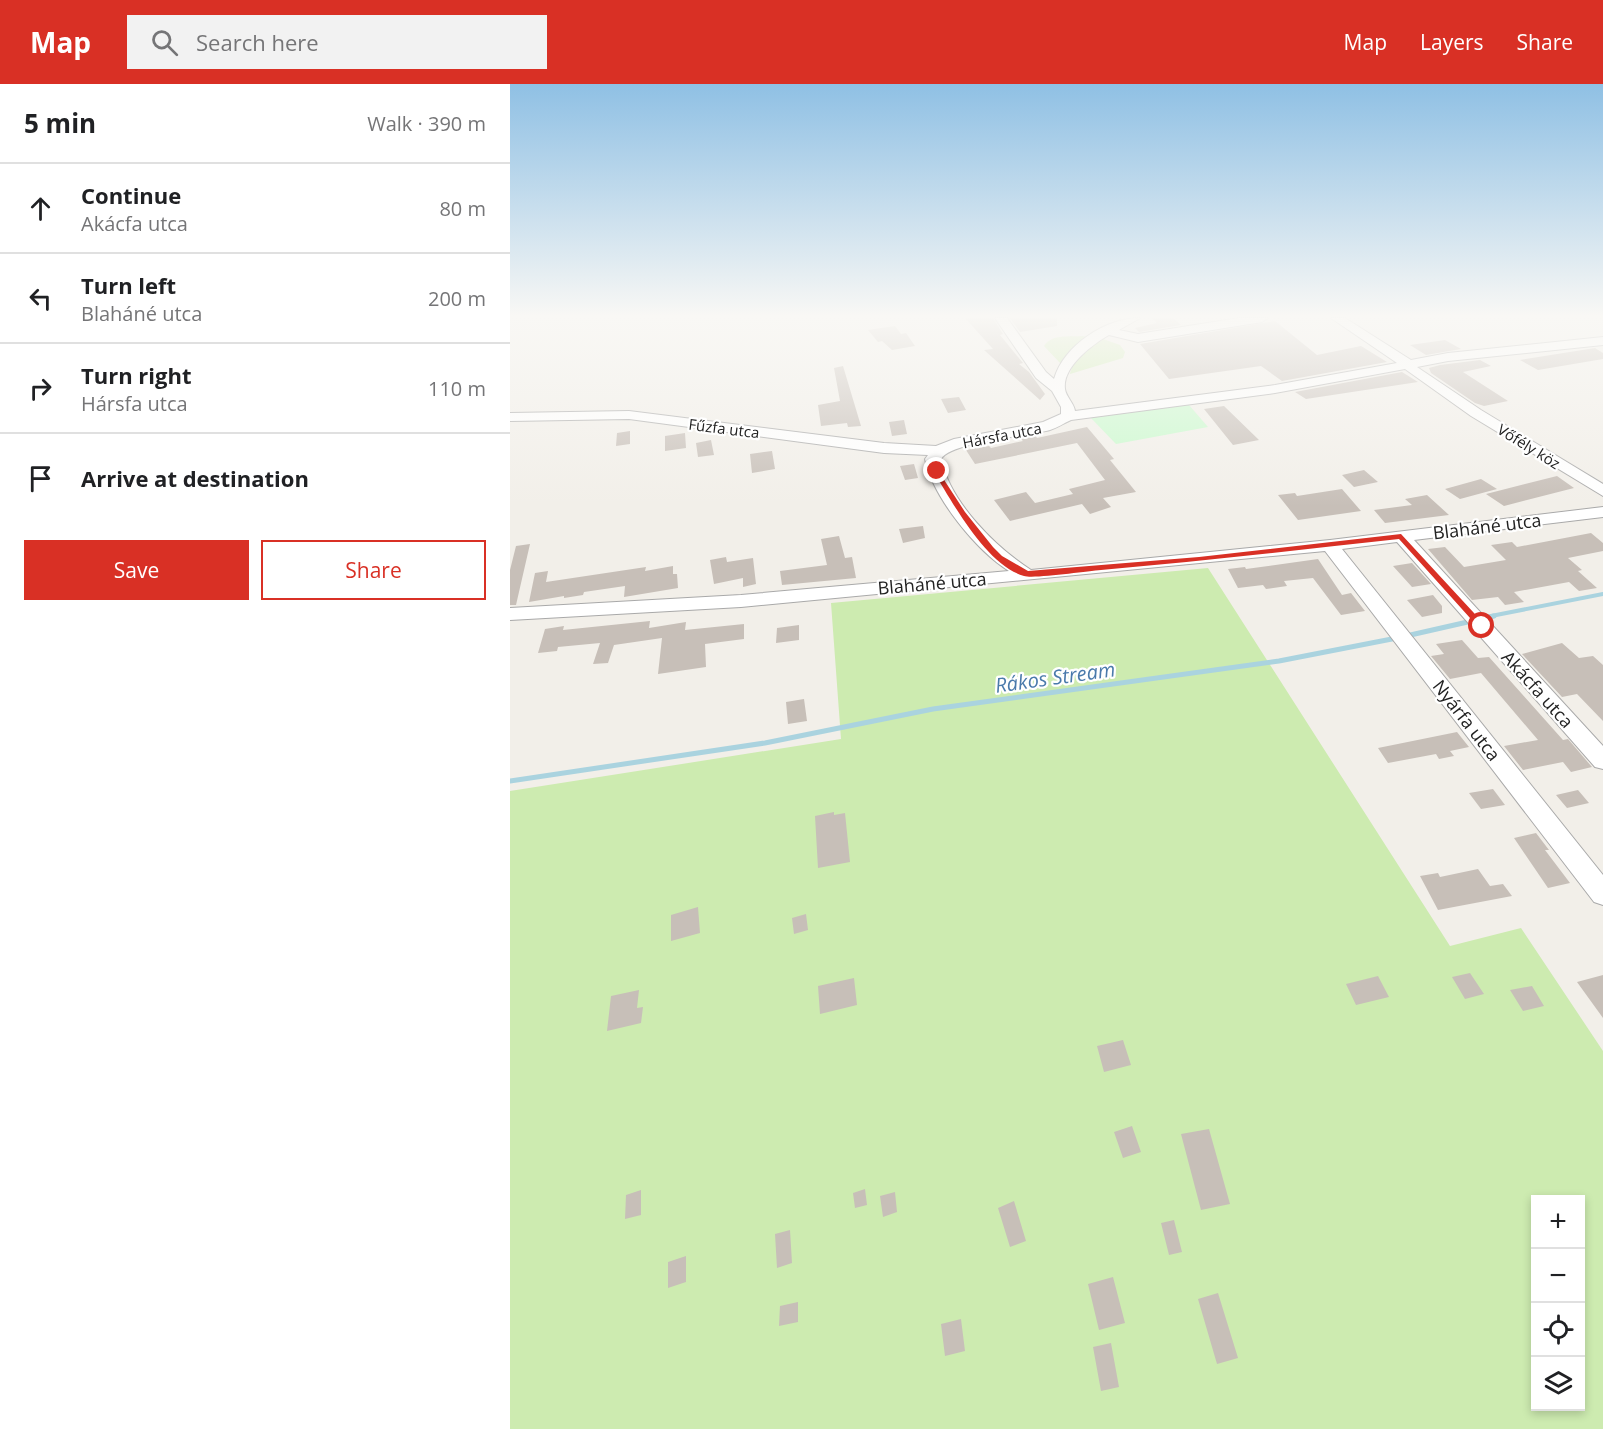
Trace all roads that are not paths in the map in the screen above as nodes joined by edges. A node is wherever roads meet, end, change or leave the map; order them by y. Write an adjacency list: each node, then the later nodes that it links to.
1 (1048, 381): 5 (street)
2 (1061, 381): 5 (street)
3 (1319, 381): 6 (street, Hársfa utca)
4 (1429, 381): 9 (street, Vőfély köz)
5 (1058, 389): 6 (street)
6 (1068, 416): 8 (street, Hársfa utca)
7 (510, 417): 8 (street, Fűzfa utca)
8 (938, 452): 13 (street, Hársfa utca)
9 (1603, 491)
10 (1603, 512): 11 (street, Blaháné utca)
11 (1401, 536): 12 (street, Blaháné utca); 15 (street, Akácfa utca)
12 (1330, 545): 13 (street, Blaháné utca); 16 (street, Nyárfa utca)
13 (1026, 574): 14 (street, Blaháné utca)
14 (510, 614)
15 (1603, 760)
16 (1603, 894)

